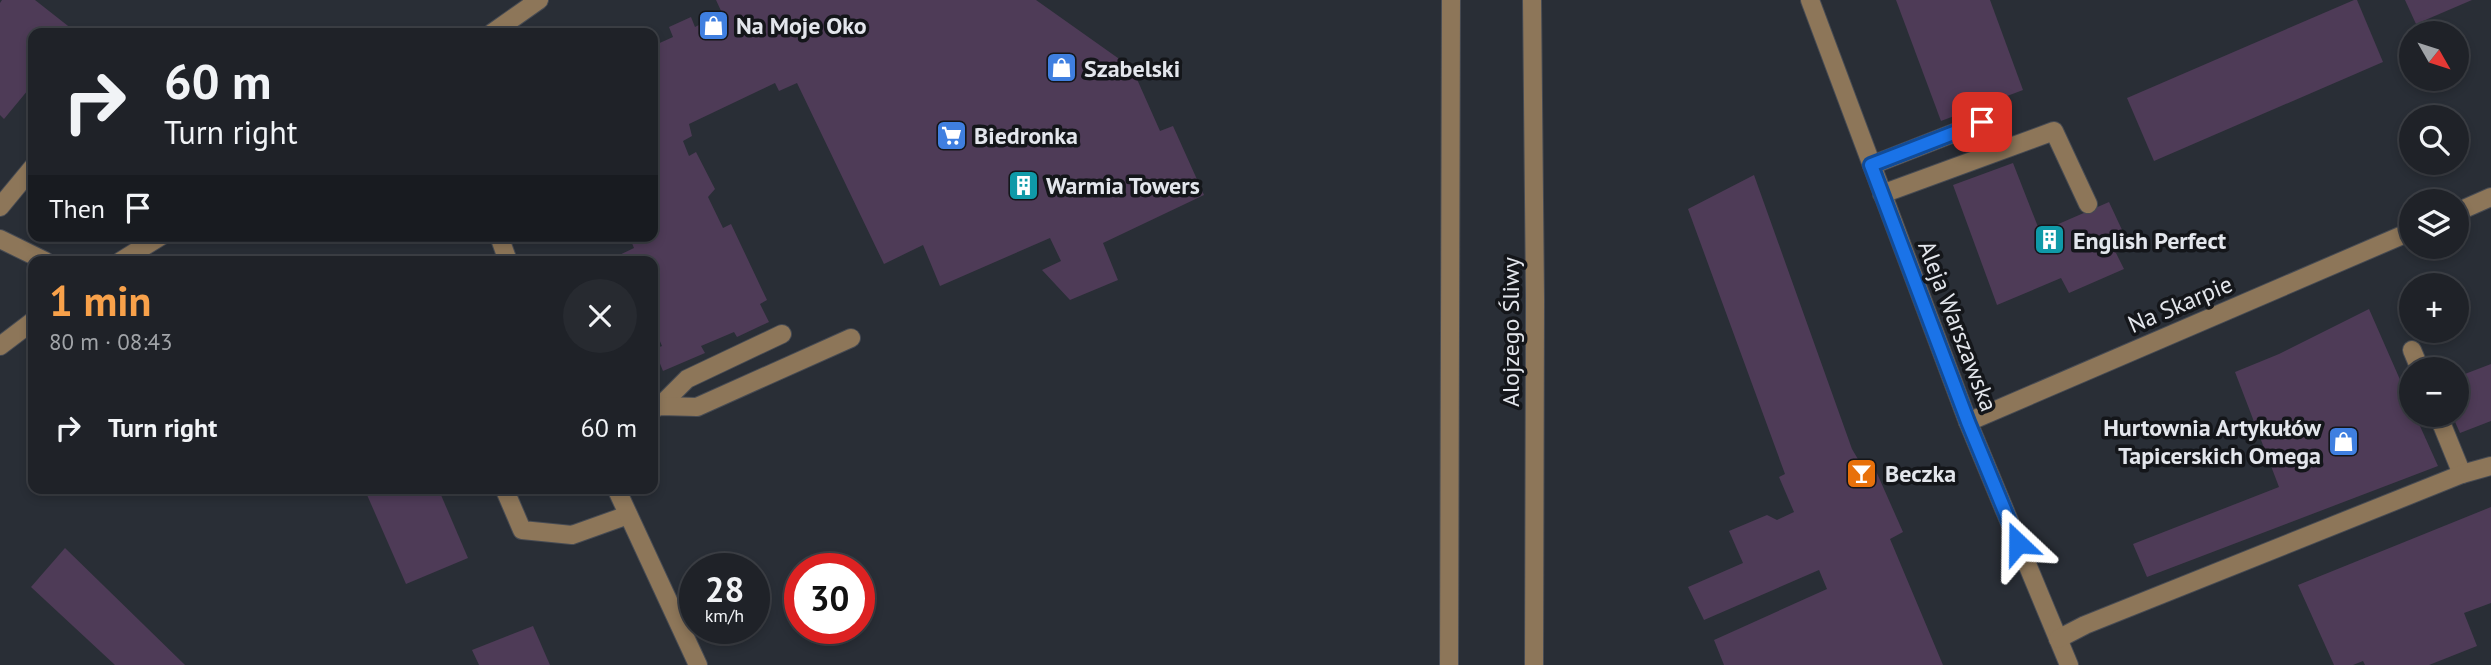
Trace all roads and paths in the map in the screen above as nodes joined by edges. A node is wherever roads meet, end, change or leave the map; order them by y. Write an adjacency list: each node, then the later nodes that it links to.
1 (539, 0): 5 (street)
2 (1451, 0): 36 (street)
3 (1532, 0): 37 (street, Alojzego Śliwy)
4 (1810, 0): 7 (street, Aleja Warszawska)
5 (499, 28)
6 (1982, 122): 7 (street)
7 (1871, 165): 9 (street, Aleja Warszawska)
8 (28, 173): 12 (street)
9 (1882, 194): 11 (street); 27 (street, Aleja Warszawska)
10 (2491, 197): 13 (street)
11 (2088, 204)
12 (0, 207)
13 (2469, 207)
14 (2399, 237): 27 (street, Na Skarpie)
15 (0, 239): 17 (street)
16 (151, 242): 18 (street)
17 (35, 256)
18 (129, 256)
19 (28, 325): 22 (street)
20 (782, 334): 25 (street)
21 (851, 338): 26 (street)
22 (0, 346)
23 (2412, 350): 24 (street)
24 (2415, 357)
25 (658, 406)
26 (658, 408)
27 (1968, 422): 34 (street, Aleja Warszawska)
28 (2443, 427): 30 (street)
29 (2491, 466): 30 (street)
30 (2462, 474): 34 (street)
31 (506, 494): 33 (street)
32 (619, 494): 33 (street)
33 (628, 515): 35 (street)
34 (2058, 639): 38 (street, Aleja Warszawska)
35 (698, 665)
36 (1449, 665)
37 (1534, 665)
38 (2069, 665)

